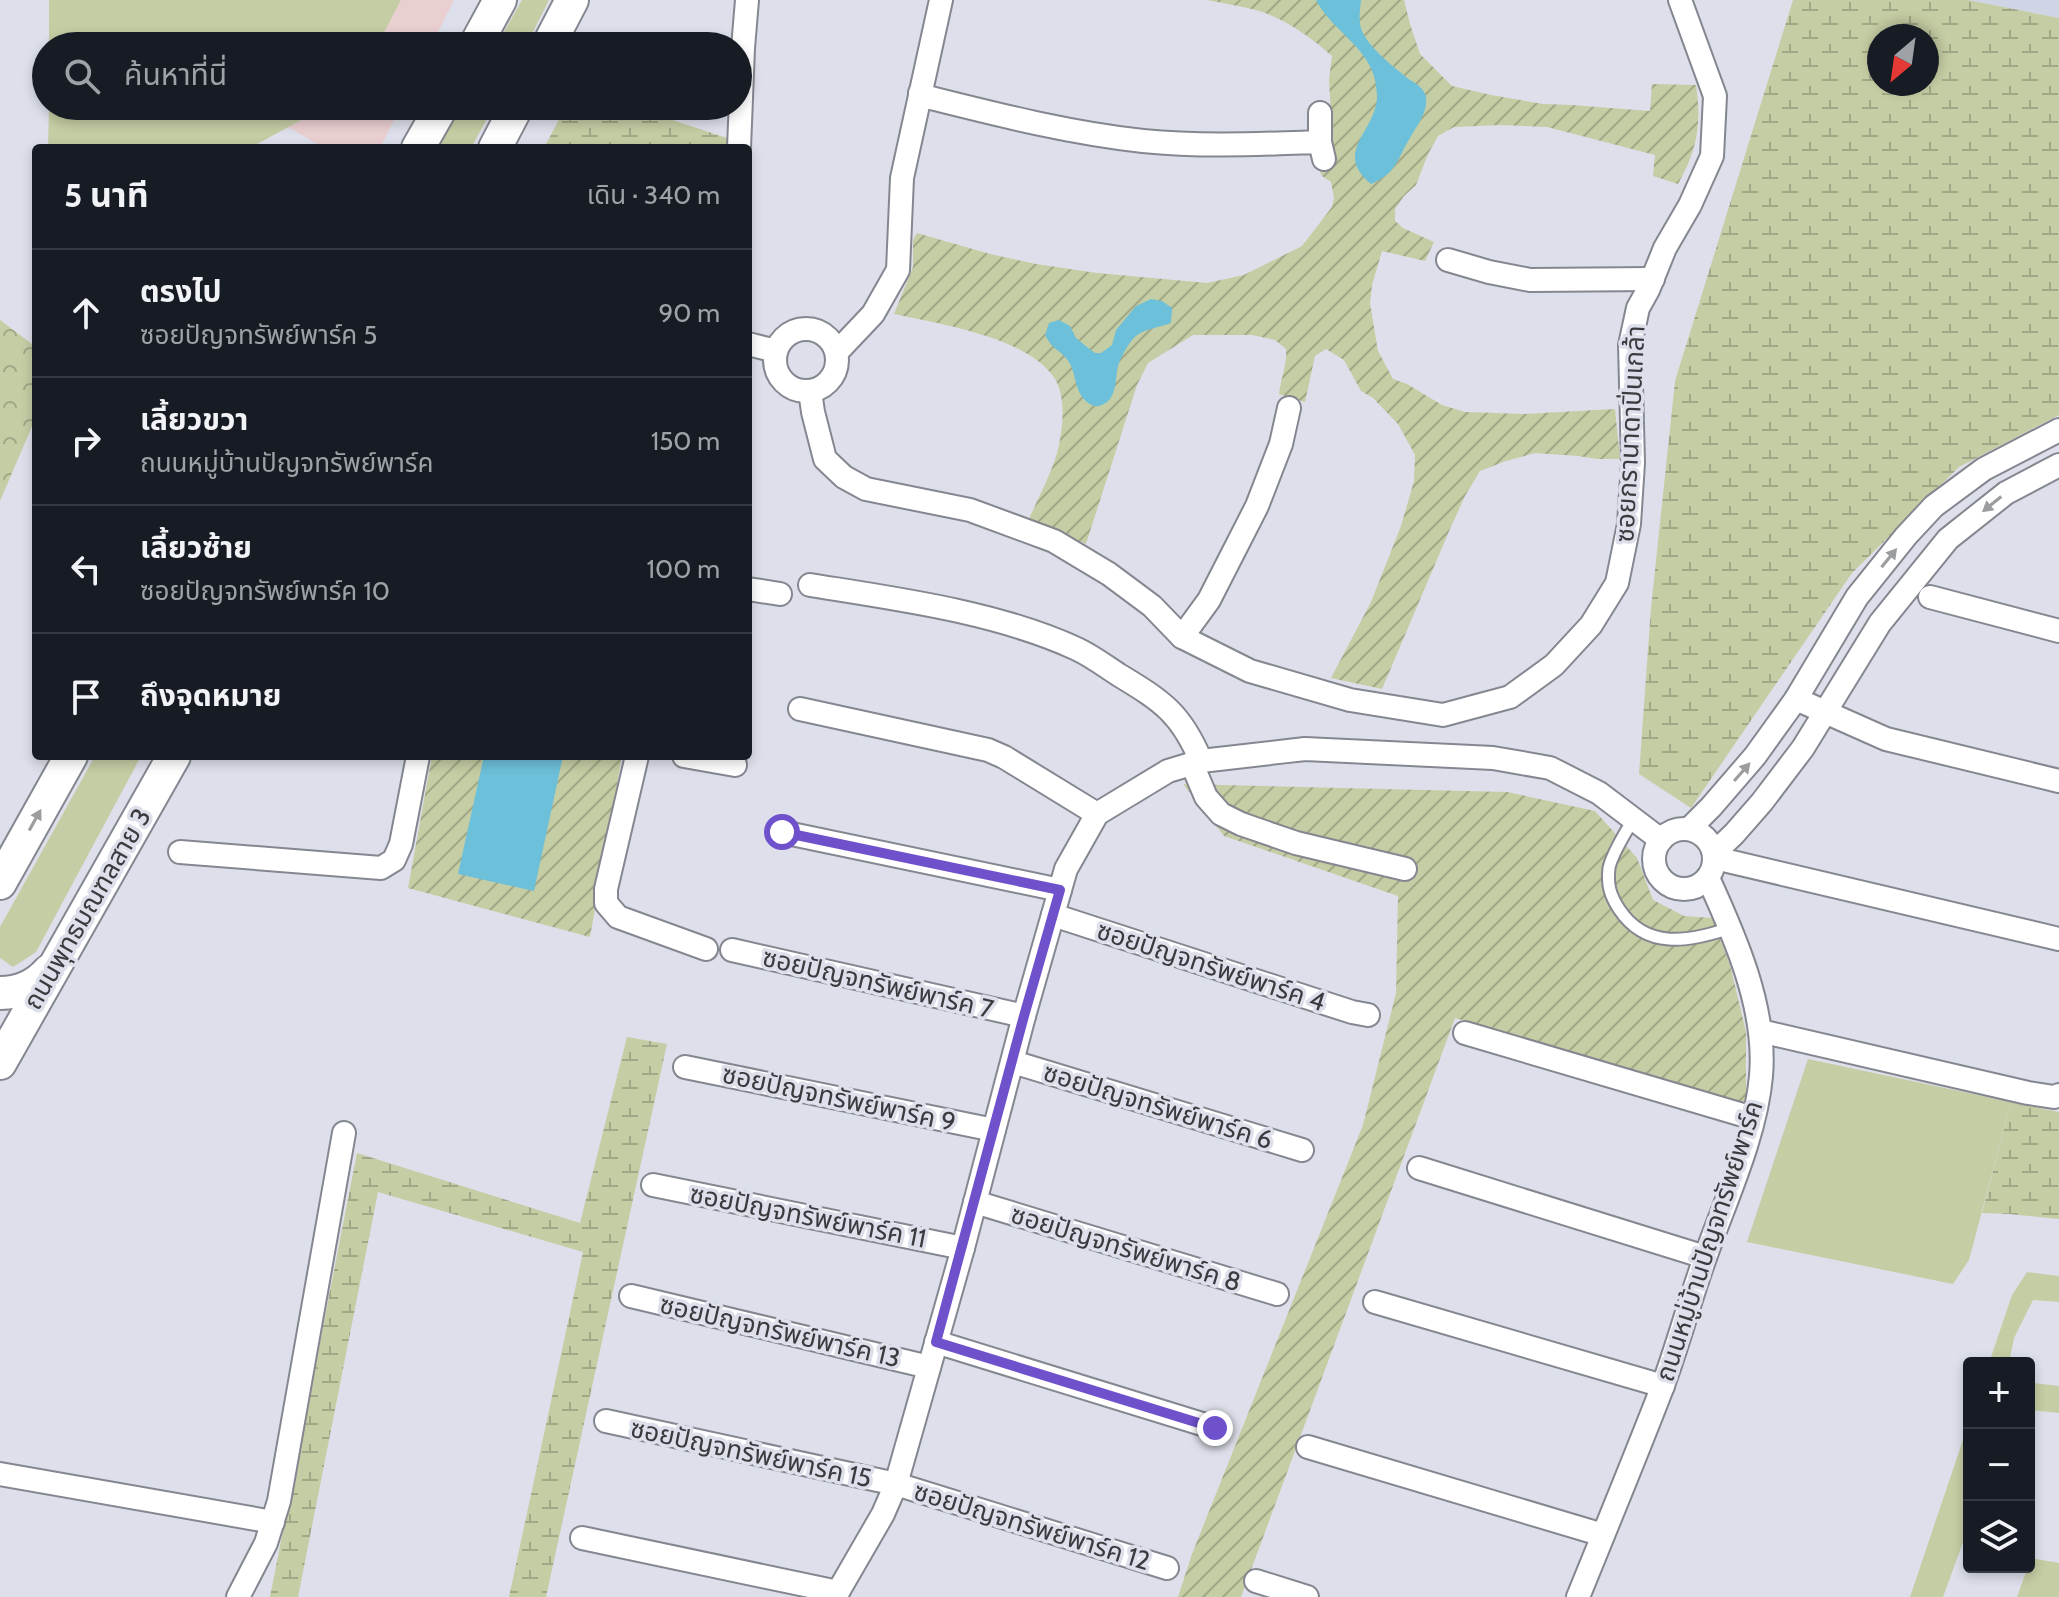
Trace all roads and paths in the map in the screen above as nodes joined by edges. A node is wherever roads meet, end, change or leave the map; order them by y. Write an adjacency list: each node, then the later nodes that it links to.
1 (500, 0): 6 (main road)
2 (572, 0): 7 (main road)
3 (747, 0): 8 (street)
4 (941, 0): 9 (street)
5 (1680, 0): 18 (street, ซอยกรานาดาปิ่นเกล้า)
6 (483, 32)
7 (555, 32)
8 (744, 32)
9 (920, 93): 10 (street); 21 (street)
10 (1320, 113)
11 (434, 120): 14 (main road)
12 (510, 120): 15 (main road)
13 (740, 120): 16 (street)
14 (420, 144)
15 (497, 144)
16 (739, 144)
17 (1448, 260): 18 (street)
18 (1653, 279): 31 (street, ซอยกรานาดาปิ่นเกล้า)
19 (752, 345): 20 (street)
20 (776, 351): 21 (street); 22 (street)
21 (837, 352): 22 (street)
22 (810, 391): 31 (street, ซอยกรานาดาปิ่นเกล้า)
23 (1289, 408): 31 (street)
24 (2059, 430): 32 (street, one-way to 24)
25 (2059, 465): 33 (street, one-way to 33)
26 (810, 585): 42 (street)
27 (752, 590): 28 (street)
28 (780, 594)
29 (1930, 597): 30 (street)
30 (2059, 631)
31 (1182, 637)
32 (1810, 675): 33 (street); 34 (street)
33 (1837, 692): 36 (street)
34 (1796, 699): 36 (street); 47 (street, one-way to 34)
35 (800, 709): 45 (street)
36 (1825, 713): 44 (street); 51 (street)
37 (69, 760): 53 (main road, one-way to 37)
38 (172, 760): 60 (main road, ถนนพุทธมณฑลสาย 3)
39 (417, 760): 50 (street)
40 (636, 760): 58 (street)
41 (707, 760): 43 (street)
42 (1197, 762): 45 (street); 46 (street); 52 (street)
43 (735, 765)
44 (2059, 781)
45 (1097, 814): 54 (street)
46 (1634, 818): 49 (street); 56 (lane)
47 (1689, 829): 49 (street); 51 (street, ถนนหมู่บ้านปัญจทรัพย์พาร์ค)
48 (782, 832): 54 (street)
49 (1661, 840): 51 (street)
50 (180, 852)
51 (1712, 863): 56 (street, ถนนหมู่บ้านปัญจทรัพย์พาร์ค); 57 (street)
52 (1405, 869)
53 (0, 883)
54 (1060, 890): 55 (street)
55 (1053, 915): 62 (street, ซอยปัญจทรัพย์พาร์ค 4); 63 (street)
56 (1730, 928): 64 (street, ถนนหมู่บ้านปัญจทรัพย์พาร์ค)
57 (2059, 939)
58 (706, 949)
59 (732, 950): 63 (street, ซอยปัญจทรัพย์พาร์ค 7)
60 (59, 959): 61 (main road); 67 (main road, ถนนพุทธมณฑลสาย 3)
61 (0, 993)
62 (1368, 1015)
63 (1024, 1016): 66 (street)
64 (1760, 1031): 69 (street); 70 (street, ถนนหมู่บ้านปัญจทรัพย์พาร์ค)
65 (1465, 1033): 70 (street)
66 (1013, 1062): 71 (street); 73 (street, ซอยปัญจทรัพย์พาร์ค 6)
67 (0, 1063)
68 (685, 1067): 71 (street, ซอยปัญจทรัพย์พาร์ค 9)
69 (2059, 1095)
70 (1753, 1118): 78 (street, ถนนหมู่บ้านปัญจทรัพย์พาร์ค)
71 (994, 1130): 76 (street)
72 (344, 1133): 90 (street)
73 (1302, 1150)
74 (1419, 1168): 78 (street)
75 (653, 1185): 77 (street, ซอยปัญจทรัพย์พาร์ค 11)
76 (975, 1202): 77 (street); 79 (street, ซอยปัญจทรัพย์พาร์ค 8)
77 (963, 1248): 82 (street)
78 (1705, 1257): 84 (street, ถนนหมู่บ้านปัญจทรัพย์พาร์ค)
79 (1277, 1294)
80 (631, 1296): 83 (street, ซอยปัญจทรัพย์พาร์ค 13)
81 (1375, 1302): 84 (street)
82 (936, 1342): 83 (street); 86 (street)
83 (929, 1367): 89 (street)
84 (1663, 1386): 91 (street, ถนนหมู่บ้านปัญจทรัพย์พาร์ค)
85 (606, 1421): 89 (street, ซอยปัญจทรัพย์พาร์ค 15)
86 (1215, 1428)
87 (1308, 1447): 91 (street)
88 (0, 1474): 90 (street)
89 (896, 1484): 93 (street, ซอยปัญจทรัพย์พาร์ค 12); 95 (street)
90 (273, 1522): 96 (street)
91 (1603, 1535): 98 (street, ถนนหมู่บ้านปัญจทรัพย์พาร์ค)
92 (582, 1538): 95 (street)
93 (1167, 1568)
94 (1256, 1581): 97 (street)
95 (836, 1595)
96 (238, 1597)
97 (1307, 1597)
98 (1578, 1597)

